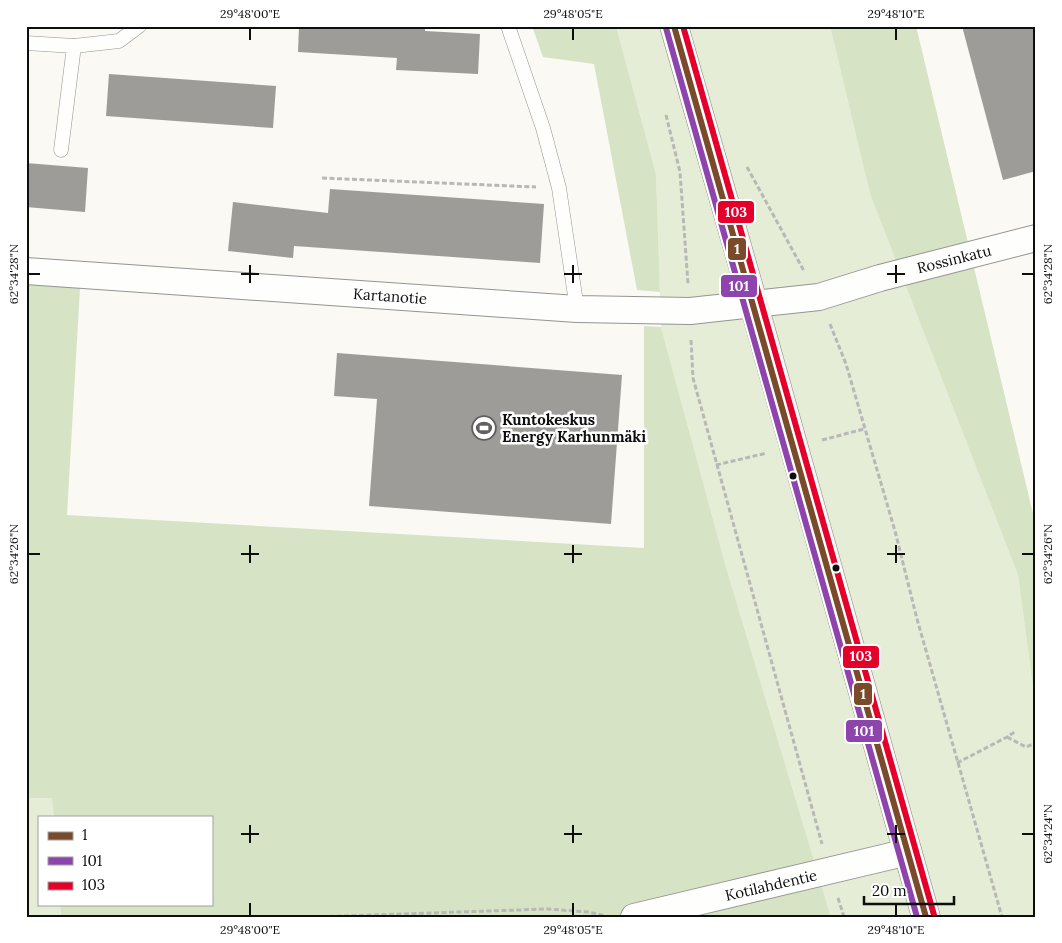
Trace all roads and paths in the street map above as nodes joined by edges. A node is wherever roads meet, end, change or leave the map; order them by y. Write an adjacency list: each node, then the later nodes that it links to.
1 (139, 26): 5 (lane)
2 (508, 26): 10 (lane)
3 (674, 26): 14 (main road)
4 (26, 43): 5 (lane)
5 (74, 46): 7 (lane)
6 (666, 114): 16 (path)
7 (61, 150)
8 (745, 162): 13 (path)
9 (322, 178): 10 (path)
10 (559, 188): 15 (lane)
11 (1036, 238): 13 (street, Rossinkatu)
12 (26, 271): 15 (street, Kartanotie)
13 (819, 297): 14 (street, Rossinkatu); 20 (path)
14 (754, 305): 16 (street, Kartanotie); 21 (main road)
15 (576, 309): 16 (street, Kartanotie)
16 (690, 311): 22 (path)
17 (1016, 731): 18 (path)
18 (1007, 737): 19 (path); 20 (path)
19 (1036, 743)
20 (957, 762): 28 (path)
21 (908, 852): 22 (street, Kotilahdentie); 27 (main road)
22 (830, 871): 25 (street, Kotilahdentie); 26 (path)
23 (314, 917): 24 (path)
24 (609, 917)
25 (634, 917)
26 (844, 917)
27 (926, 917)
28 (1002, 917)

